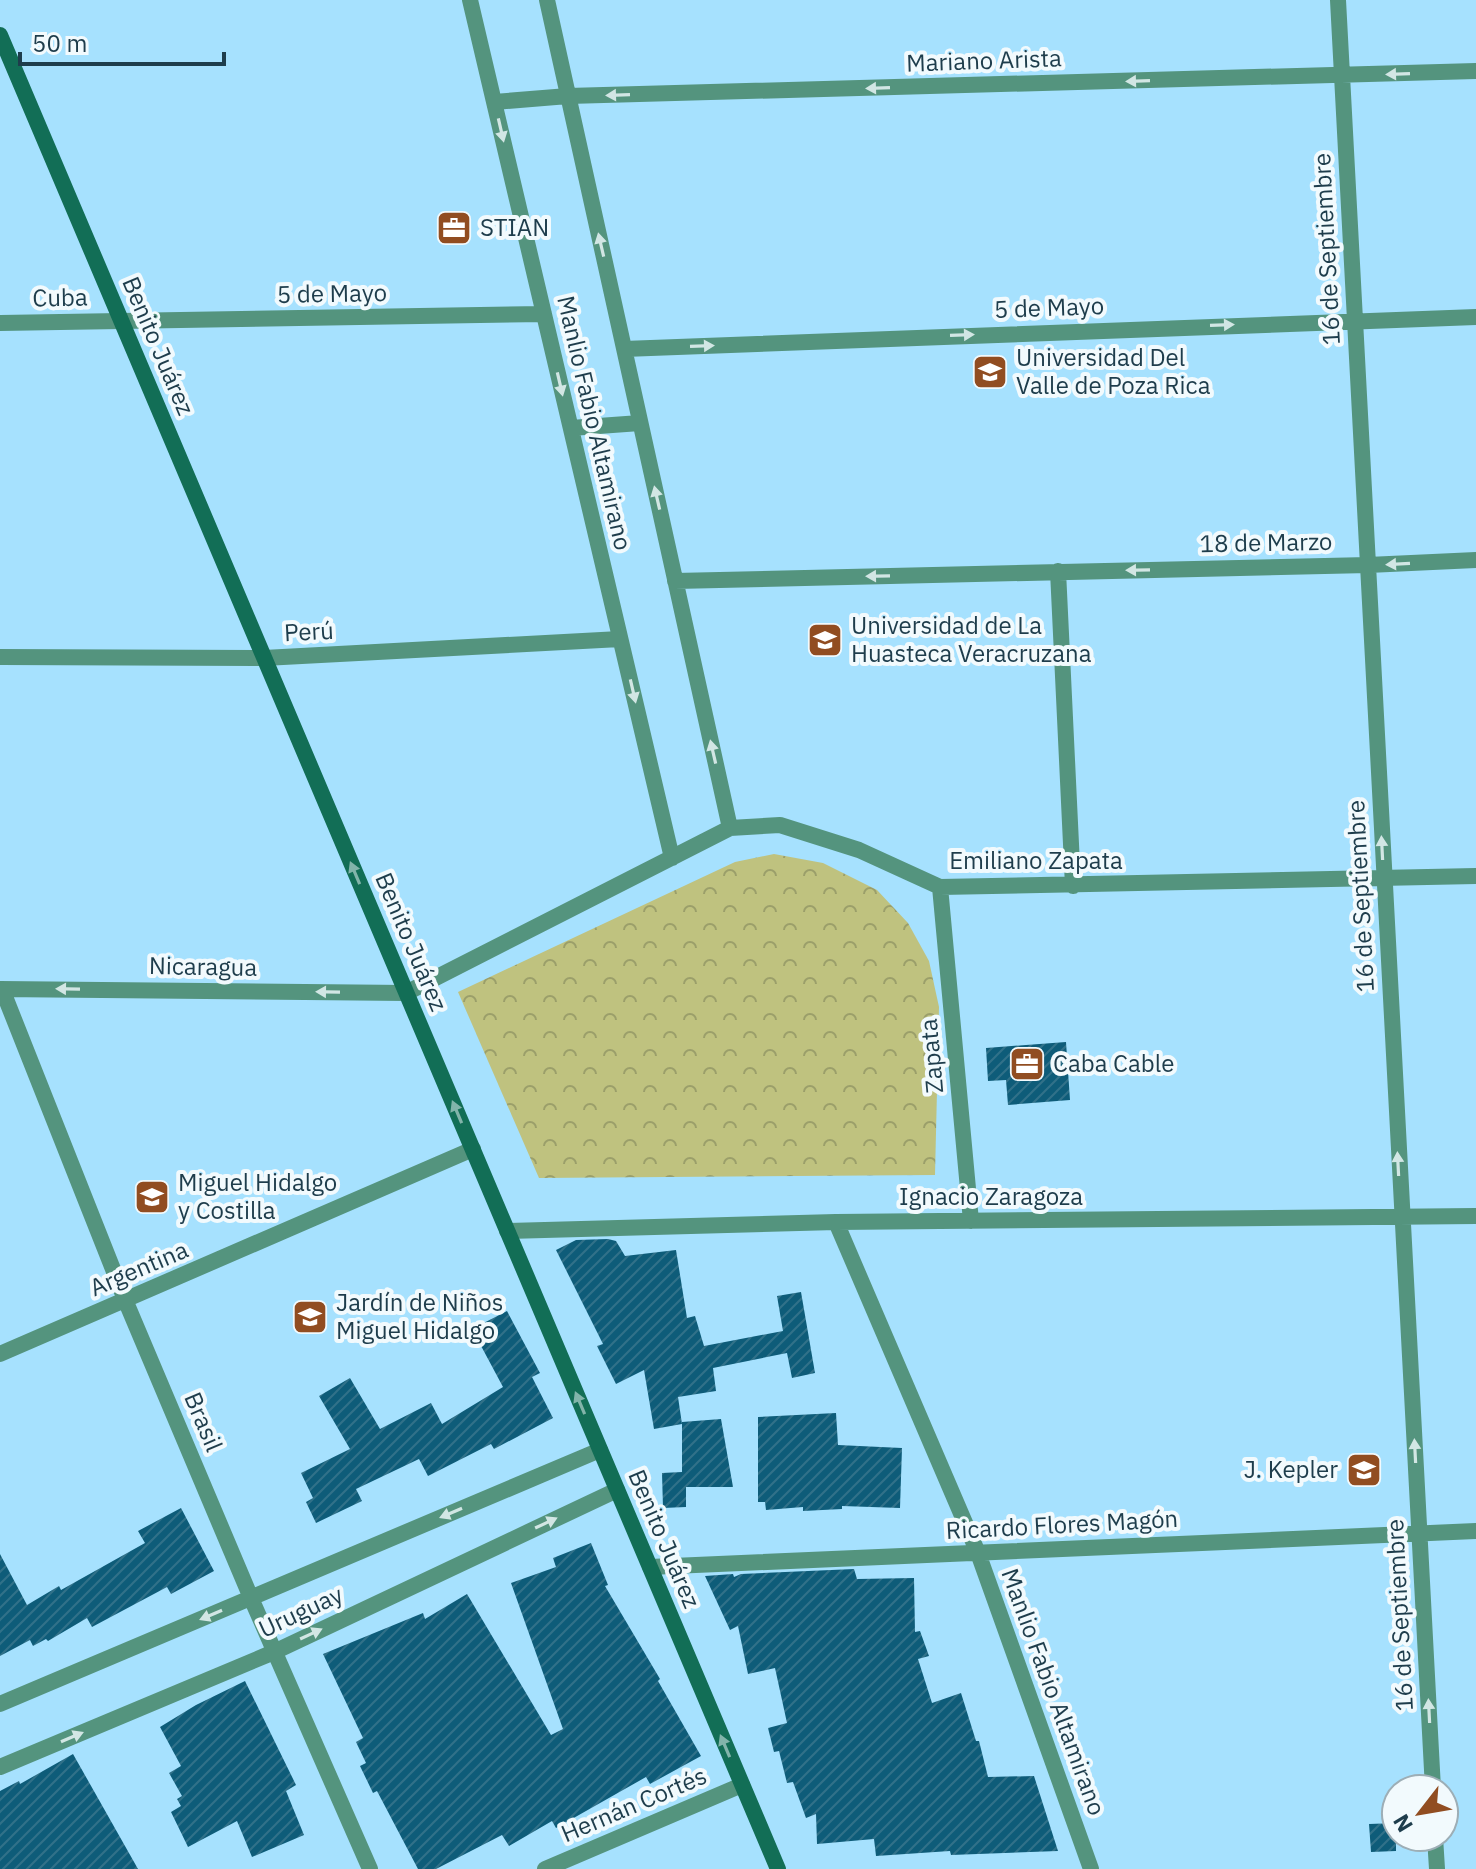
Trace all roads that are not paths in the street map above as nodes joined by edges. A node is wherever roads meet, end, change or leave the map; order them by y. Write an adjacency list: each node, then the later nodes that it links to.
1 (470, 0): 8 (street, Manlio Fabio Altamirano)
2 (547, 0): 7 (street, Manlio Fabio Altamirano)
3 (1338, 0): 6 (street, 16 de Septiembre)
4 (0, 35): 12 (street, Benito Juárez)
5 (1476, 71): 6 (street, Mariano Arista, one-way to 6)
6 (1342, 75): 7 (street, Mariano Arista, one-way to 7); 11 (street, 16 de Septiembre)
7 (568, 96): 8 (street, Mariano Arista); 14 (street, Manlio Fabio Altamirano, one-way to 7)
8 (494, 102): 9 (street, Manlio Fabio Altamirano, one-way to 9)
9 (544, 314): 12 (street, 5 de Mayo); 16 (street, Manlio Fabio Altamirano, one-way to 16)
10 (1476, 317): 11 (street, 5 de Mayo)
11 (1355, 320): 14 (street, 5 de Mayo, one-way to 11); 18 (street, 16 de Septiembre)
12 (122, 321): 13 (street, Cuba); 23 (street, Benito Juárez)
13 (0, 323)
14 (624, 349): 15 (street, Manlio Fabio Altamirano)
15 (640, 423): 16 (street); 20 (street, Manlio Fabio Altamirano, one-way to 15)
16 (571, 428): 21 (street, Manlio Fabio Altamirano)
17 (1476, 560): 18 (street, 18 de Marzo, one-way to 18)
18 (1368, 565): 19 (street, 18 de Marzo, one-way to 19); 27 (street, 16 de Septiembre, one-way to 18)
19 (1058, 571): 20 (street, 18 de Marzo, one-way to 20); 28 (street)
20 (675, 581): 24 (street, Manlio Fabio Altamirano, one-way to 20)
21 (620, 639): 23 (street, Perú); 25 (street, Manlio Fabio Altamirano, one-way to 25)
22 (0, 657): 23 (street, Perú)
23 (264, 658): 31 (street, Benito Juárez, one-way to 23)
24 (730, 828): 25 (street, Emiliano Zapata); 29 (street, Emiliano Zapata)
25 (672, 858): 31 (street, Emiliano Zapata)
26 (1476, 876): 27 (street, Emiliano Zapata)
27 (1384, 878): 28 (street, Emiliano Zapata); 34 (street, 16 de Septiembre, one-way to 27)
28 (1073, 886): 29 (street, Emiliano Zapata)
29 (940, 887): 35 (street, Zapata)
30 (1, 989): 31 (street, Nicaragua, one-way to 30); 38 (street, Brasil)
31 (406, 993): 32 (street, Benito Juárez, one-way to 31)
32 (473, 1149): 37 (street, Benito Juárez); 38 (street, Argentina)
33 (1476, 1216): 34 (street, Ignacio Zaragoza)
34 (1401, 1218): 35 (street, Ignacio Zaragoza); 43 (street, 16 de Septiembre, one-way to 34)
35 (971, 1221): 36 (street, Ignacio Zaragoza)
36 (836, 1222): 37 (street, Ignacio Zaragoza); 44 (street, Manlio Fabio Altamirano)
37 (507, 1231): 40 (street, Benito Juárez, one-way to 37)
38 (126, 1302): 39 (street, Argentina); 46 (street, Brasil)
39 (0, 1354)
40 (600, 1450): 41 (street, Benito Juárez); 46 (street, Uruguay, one-way to 46)
41 (617, 1490): 45 (street, Benito Juárez); 47 (street, Uruguay, one-way to 41)
42 (1476, 1531): 43 (street, Ricardo Flores Magón)
43 (1420, 1532): 44 (street, Ricardo Flores Magón); 50 (street, 16 de Septiembre, one-way to 43)
44 (978, 1553): 45 (street, Ricardo Flores Magón); 55 (street, Manlio Fabio Altamirano)
45 (650, 1567): 51 (street, Benito Juárez, one-way to 45)
46 (251, 1598): 47 (street, Brasil); 48 (street, Uruguay, one-way to 48)
47 (274, 1652): 49 (street, Uruguay, one-way to 47); 52 (street, Brasil)
48 (0, 1704)
49 (0, 1767)
50 (1432, 1773)
51 (742, 1785): 53 (street, Hernán Cortés); 54 (street, Benito Juárez)
52 (370, 1869)
53 (545, 1869)
54 (778, 1869)
55 (1091, 1869)

